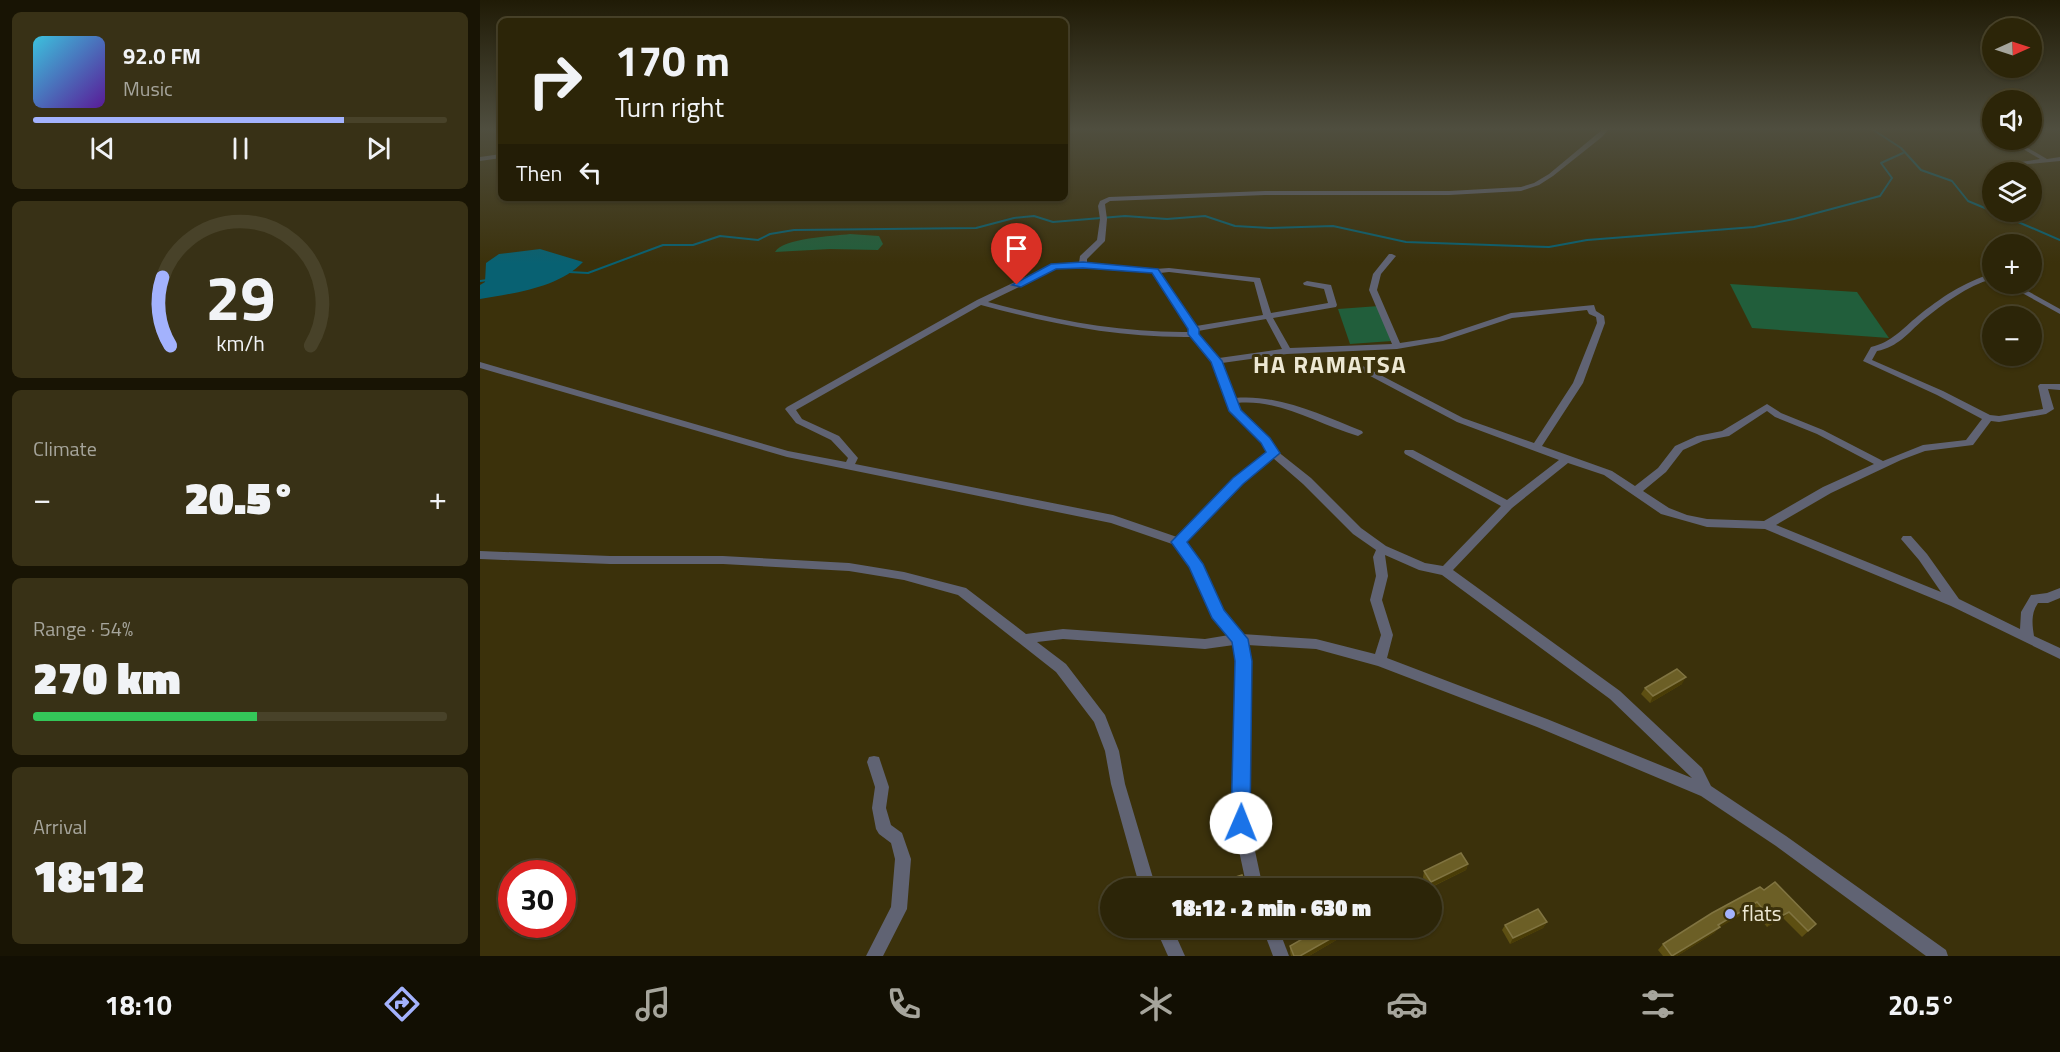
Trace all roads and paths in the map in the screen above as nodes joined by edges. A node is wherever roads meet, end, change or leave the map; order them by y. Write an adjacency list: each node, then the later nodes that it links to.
1 (1552, 174): 3 (street)
2 (1392, 256): 12 (street)
3 (1083, 265): 4 (street); 8 (street)
4 (1155, 271): 10 (street); 11 (street)
5 (1982, 280): 19 (street)
6 (1307, 283): 10 (street)
7 (2028, 294): 9 (street)
8 (980, 302): 11 (street); 26 (street)
9 (2060, 312)
10 (1268, 316): 11 (street); 13 (street)
11 (1194, 332): 14 (street)
12 (1397, 346): 13 (street); 21 (street)
13 (1287, 351): 14 (street)
14 (1217, 361): 18 (street)
15 (480, 365): 26 (street)
16 (1362, 369): 21 (street)
17 (2060, 387): 19 (street)
18 (1231, 401): 20 (street); 23 (street)
19 (1988, 418): 25 (street)
20 (1358, 433)
21 (1536, 448): 24 (street)
22 (1410, 452): 28 (street)
23 (1273, 453): 31 (street); 32 (street)
24 (1567, 459): 27 (street); 28 (street)
25 (1883, 465): 27 (street); 29 (street)
26 (849, 467): 31 (street)
27 (1636, 491): 29 (street)
28 (1508, 505): 34 (street)
29 (1766, 525): 36 (street)
30 (1907, 540): 36 (street)
31 (1179, 542): 39 (street)
32 (1382, 549): 34 (street); 41 (street)
33 (480, 555): 38 (street)
34 (1445, 571): 43 (street)
35 (2060, 593): 37 (street)
36 (1954, 603): 37 (street)
37 (2028, 638): 40 (street)
38 (1025, 639): 39 (street); 44 (street)
39 (1239, 639): 41 (street); 45 (street)
40 (2060, 654)
41 (1380, 661): 43 (street)
42 (874, 762): 48 (street)
43 (1707, 791): 51 (street)
44 (1145, 878)
45 (1253, 878)
46 (1169, 938): 49 (street)
47 (1274, 938): 50 (street)
48 (874, 956)
49 (1178, 956)
50 (1281, 956)
51 (1940, 956)

